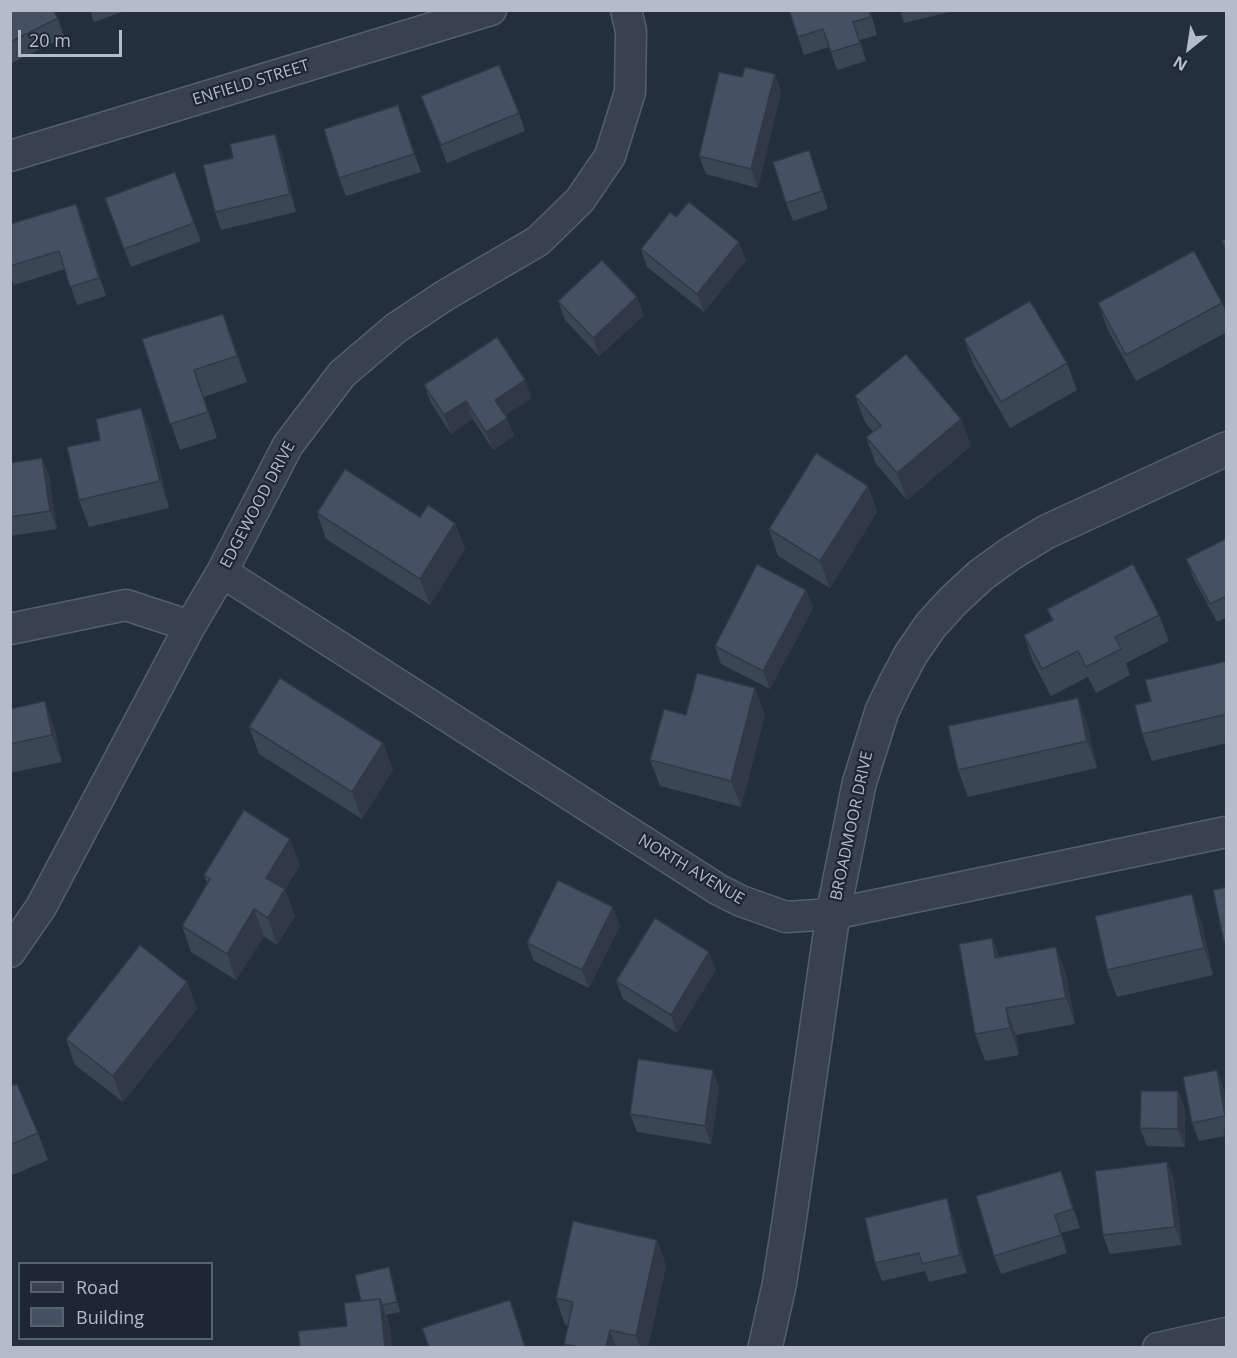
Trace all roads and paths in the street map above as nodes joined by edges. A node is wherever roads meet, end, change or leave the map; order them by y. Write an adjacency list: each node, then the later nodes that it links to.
1 (491, 10): 3 (street, ENFIELD STREET)
2 (626, 10): 5 (street, EDGEWOOD DRIVE)
3 (10, 156)
4 (1227, 449): 9 (street, BROADMOOR DRIVE)
5 (222, 572): 6 (street, EDGEWOOD DRIVE); 9 (street, NORTH AVENUE)
6 (190, 626): 7 (street); 10 (street, EDGEWOOD DRIVE)
7 (10, 629)
8 (1227, 832): 9 (street, NORTH AVENUE)
9 (833, 914): 12 (street, BROADMOOR DRIVE)
10 (10, 952)
11 (1227, 1333): 13 (street)
12 (765, 1347)
13 (1158, 1347)

